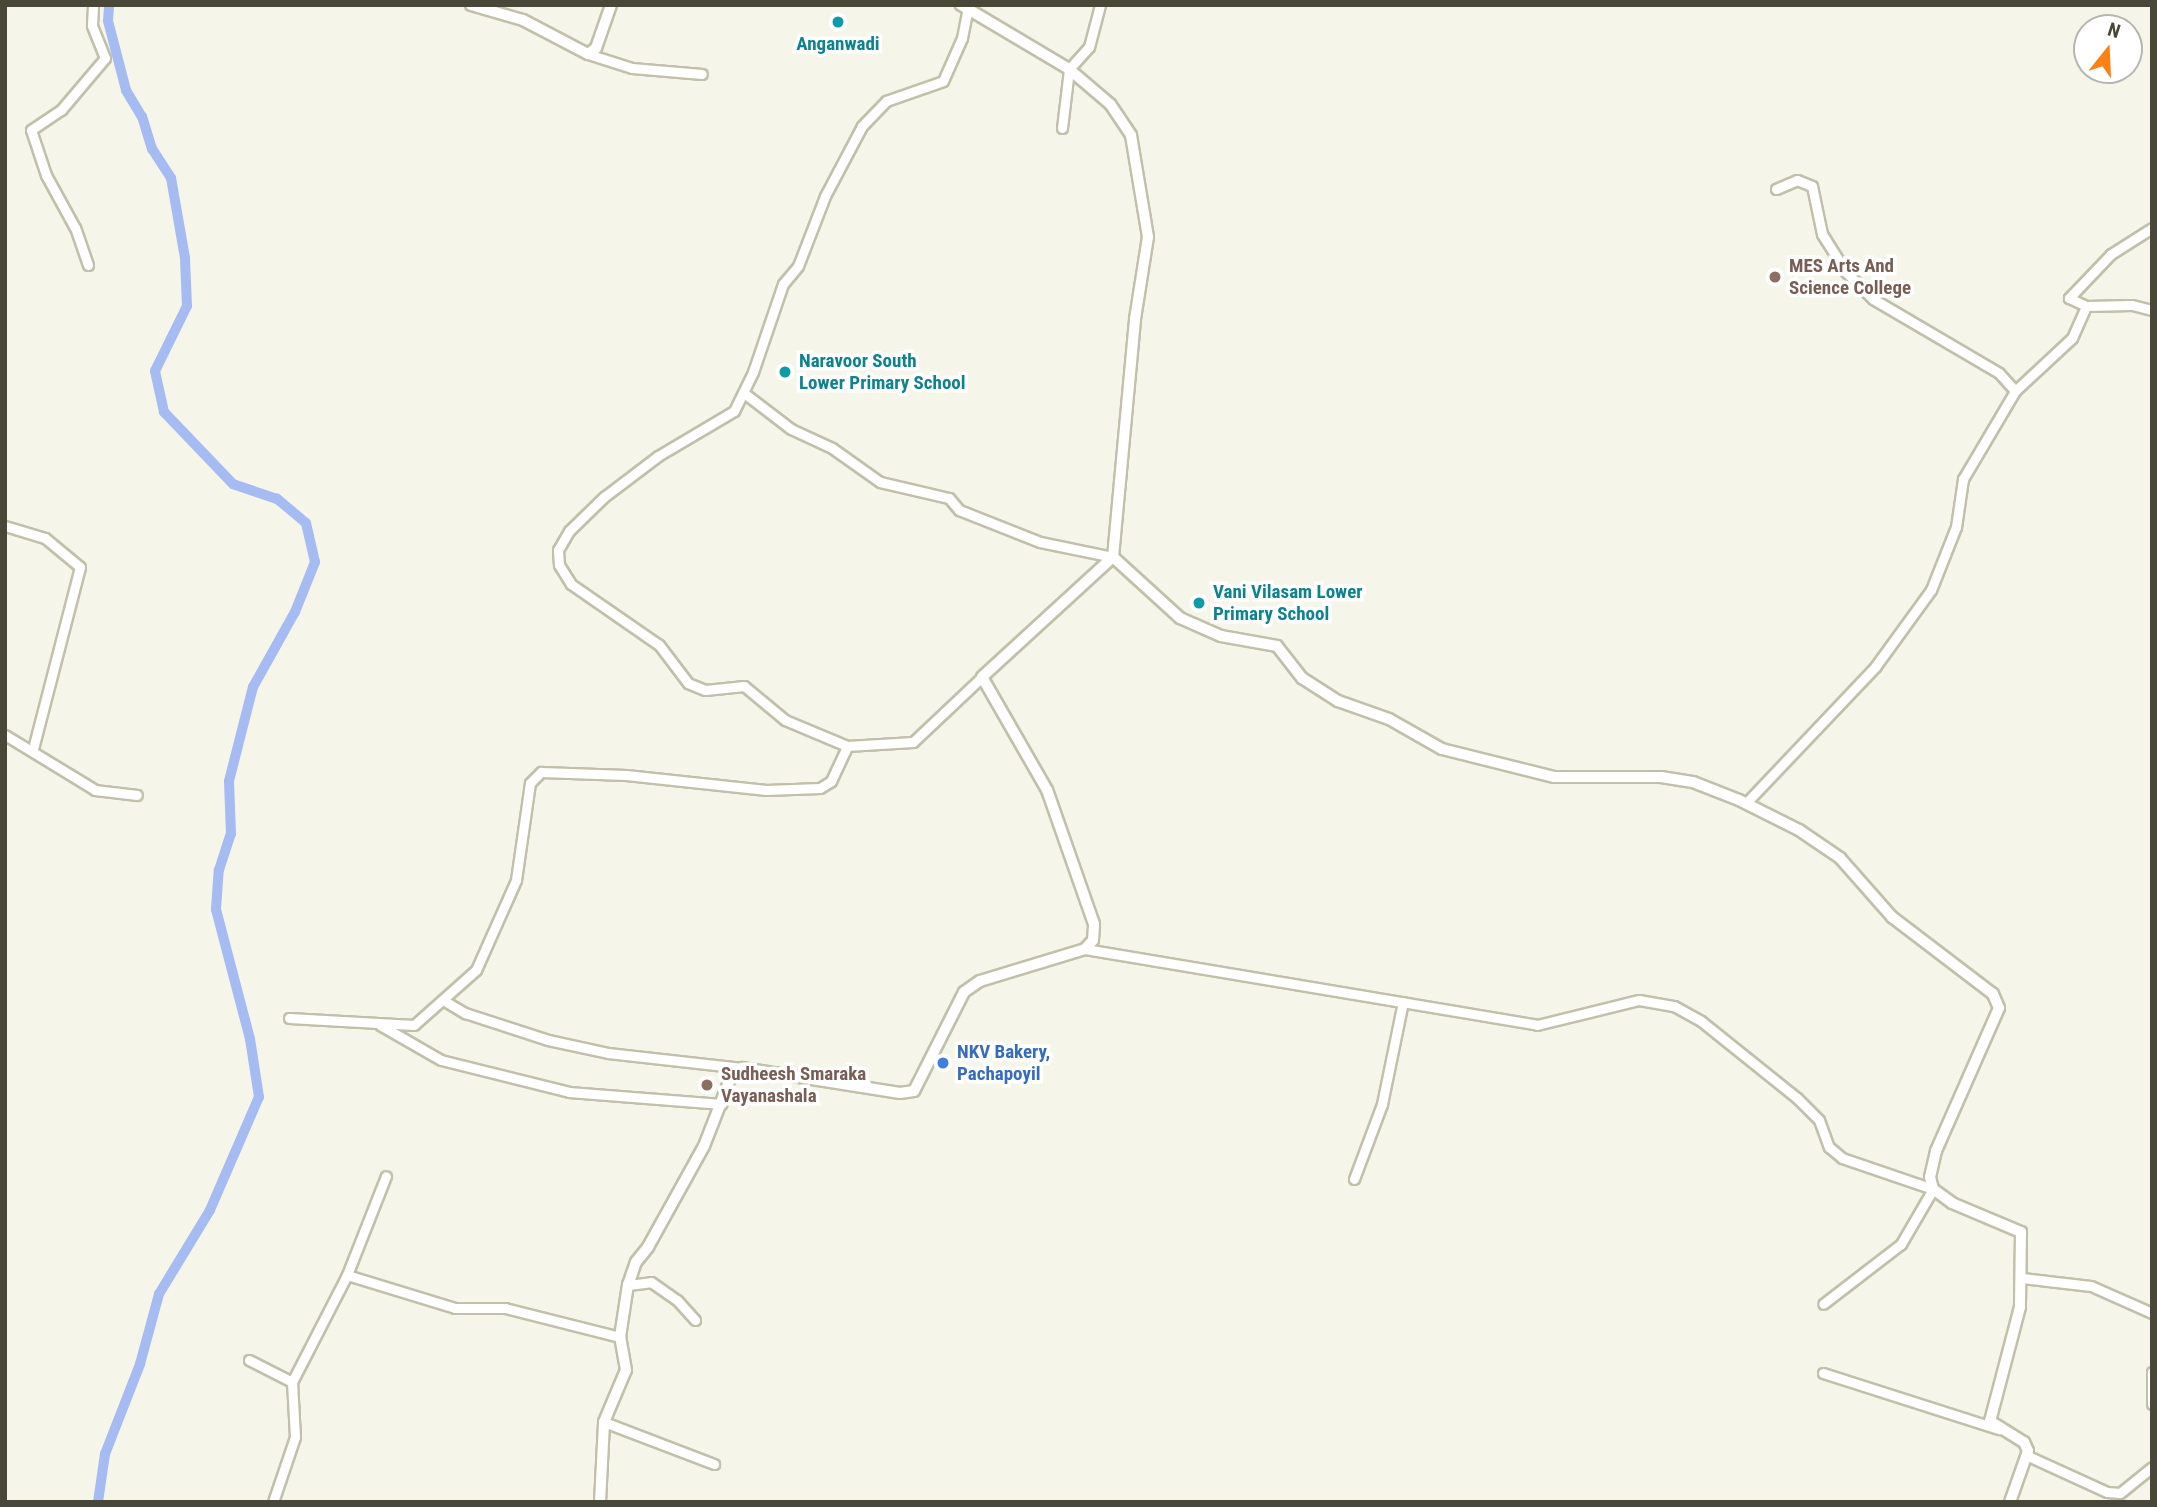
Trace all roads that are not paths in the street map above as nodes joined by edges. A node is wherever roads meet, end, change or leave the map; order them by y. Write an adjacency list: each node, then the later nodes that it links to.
1 (93, 5): 12 (street)
2 (471, 5): 6 (street)
3 (611, 5): 6 (street)
4 (1100, 5): 7 (street)
5 (964, 7): 7 (street); 16 (street)
6 (588, 54): 8 (street)
7 (1069, 69): 9 (street); 18 (street)
8 (702, 74)
9 (1062, 128)
10 (1776, 189): 15 (street)
11 (2152, 228): 13 (street)
12 (88, 265)
13 (2086, 306): 14 (street); 15 (street)
14 (2152, 310)
15 (2015, 391): 24 (street)
16 (744, 393): 18 (street); 21 (street)
17 (5, 526): 22 (street)
18 (1113, 557): 19 (street); 24 (street)
19 (982, 677): 21 (street); 25 (street)
20 (5, 735): 22 (street)
21 (846, 746): 26 (street)
22 (33, 749): 23 (street)
23 (137, 795)
24 (1746, 803): 34 (street)
25 (1085, 949): 27 (street); 30 (street)
26 (443, 1000): 29 (street); 30 (street)
27 (1403, 1002): 33 (street); 34 (street)
28 (289, 1018): 29 (street)
29 (378, 1024): 31 (street)
30 (742, 1068): 31 (street)
31 (722, 1104): 37 (street)
32 (386, 1176): 35 (street)
33 (1354, 1179)
34 (1933, 1189): 36 (street); 38 (street)
35 (347, 1275): 41 (street); 45 (street)
36 (2022, 1279): 39 (street); 48 (street)
37 (628, 1285): 40 (street); 41 (street)
38 (1823, 1304)
39 (2152, 1313)
40 (695, 1320)
41 (620, 1337): 47 (street)
42 (249, 1360): 45 (street)
43 (2152, 1372): 46 (street)
44 (1823, 1374): 48 (street)
45 (292, 1382): 52 (street)
46 (2152, 1404)
47 (604, 1422): 50 (street); 53 (street)
48 (1999, 1429): 49 (street)
49 (2028, 1456): 51 (street); 54 (street)
50 (714, 1464)
51 (2152, 1467)
52 (273, 1502)
53 (600, 1502)
54 (2010, 1502)

